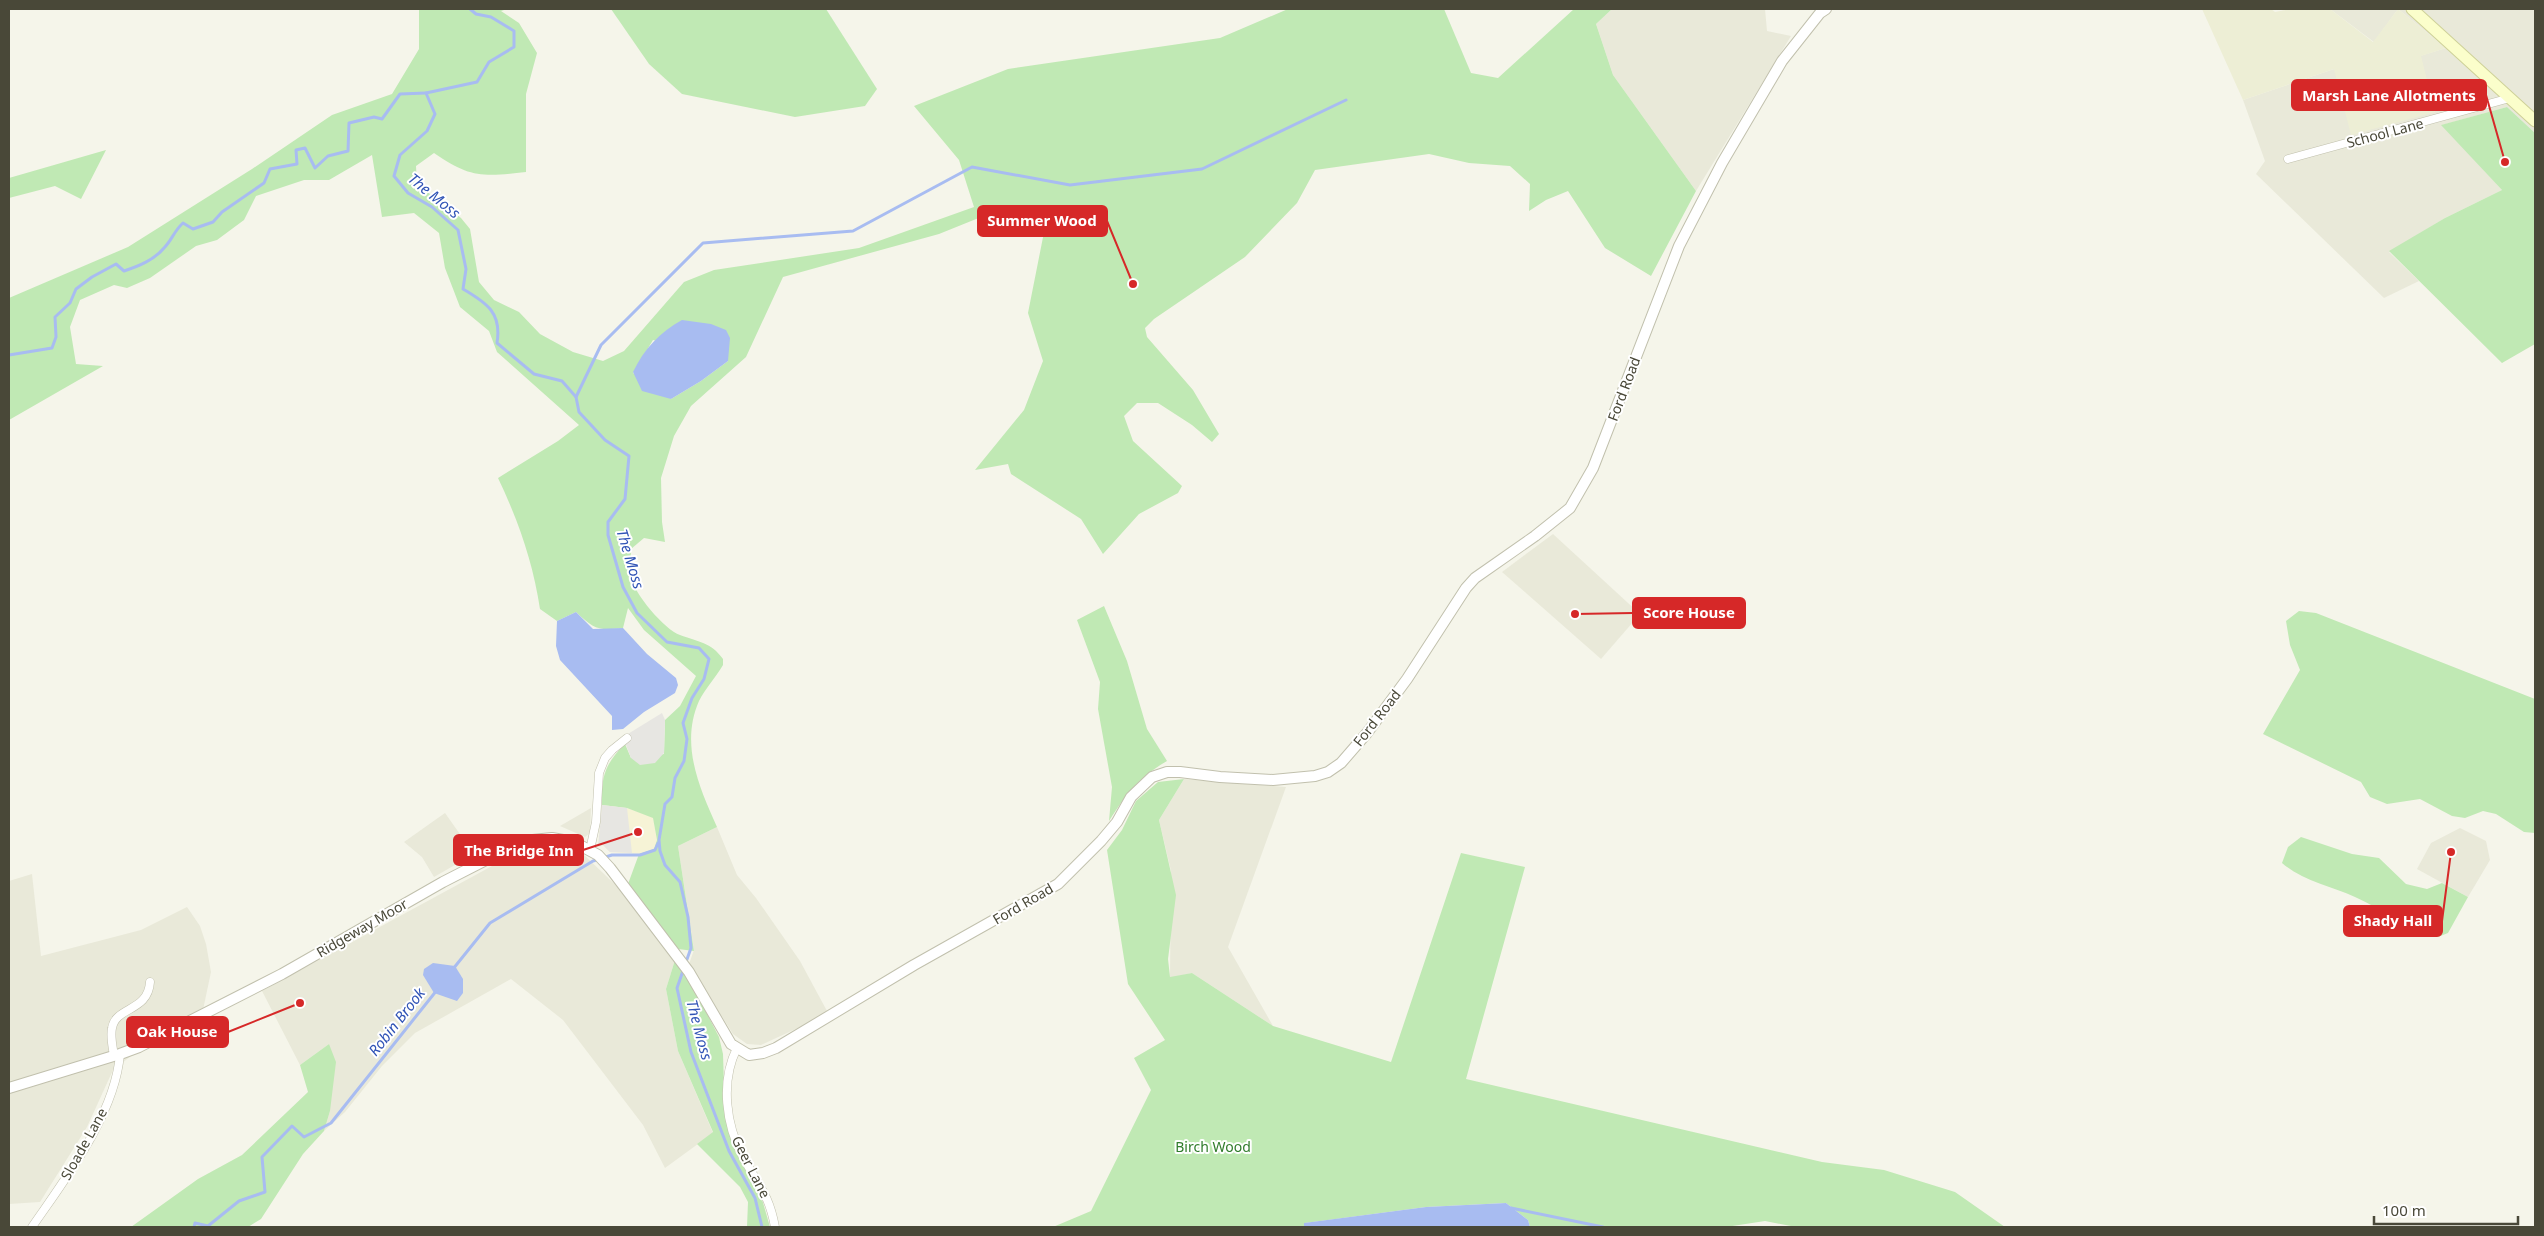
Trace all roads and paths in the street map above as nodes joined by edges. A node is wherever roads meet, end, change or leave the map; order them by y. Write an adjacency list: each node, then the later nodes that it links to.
1 (1826, 9): 9 (street, Ford Road)
2 (2412, 9): 3 (main road)
3 (2510, 98): 4 (main road); 5 (street, School Lane)
4 (2535, 121)
5 (2288, 159)
6 (628, 738): 7 (street)
7 (598, 856): 9 (street); 10 (street, Ridgeway Moor)
8 (150, 982): 10 (street, Sloade Lane)
9 (737, 1048): 13 (street, Geer Lane)
10 (117, 1055): 11 (street, Ridgeway Moor); 12 (street, Sloade Lane)
11 (9, 1088)
12 (32, 1227)
13 (775, 1227)

